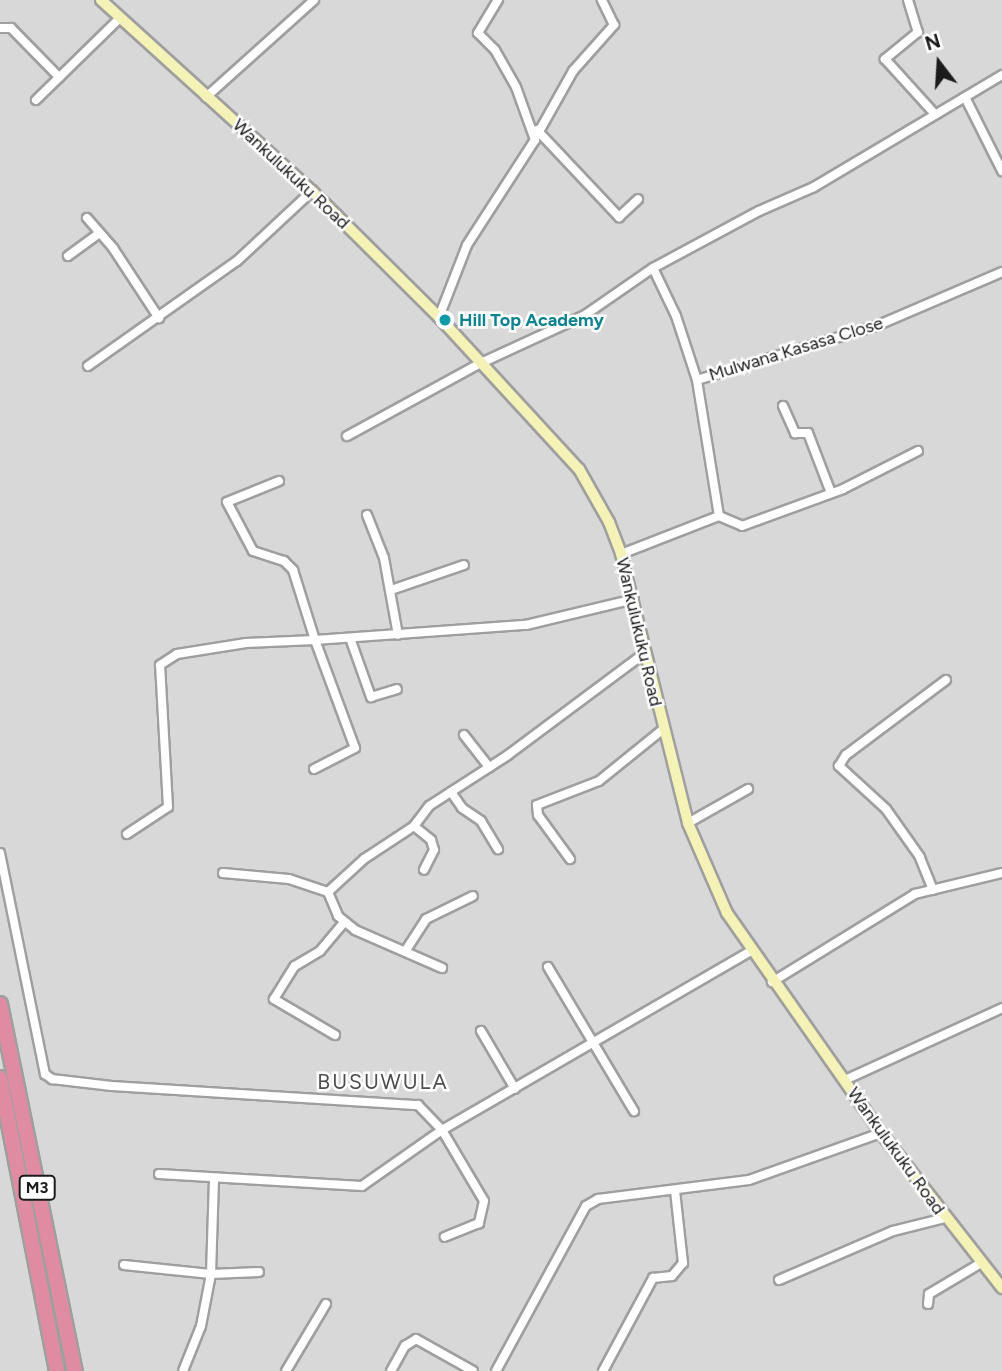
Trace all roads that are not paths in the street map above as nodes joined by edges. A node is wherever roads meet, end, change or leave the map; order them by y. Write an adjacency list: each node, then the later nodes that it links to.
1 (102, 0): 6 (main road, Wankulukuku Road)
2 (314, 0): 10 (street)
3 (498, 0): 14 (street)
4 (602, 0): 14 (street)
5 (908, 0): 13 (street)
6 (119, 19): 9 (street); 10 (main road, Wankulukuku Road)
7 (0, 28): 9 (street)
8 (1002, 75): 11 (street)
9 (59, 77): 12 (street)
10 (206, 97): 16 (main road, Wankulukuku Road)
11 (965, 97): 13 (street); 15 (street)
12 (36, 100)
13 (934, 113): 21 (street)
14 (536, 135): 17 (street); 23 (street)
15 (1002, 171)
16 (312, 191): 23 (main road, Wankulukuku Road); 24 (street)
17 (638, 199)
18 (87, 218): 19 (street)
19 (100, 233): 20 (street); 24 (street)
20 (68, 256)
21 (653, 268): 25 (street); 27 (street)
22 (1002, 272): 27 (street, Mulwana Kasasa Close)
23 (439, 317): 25 (main road, Wankulukuku Road)
24 (159, 318): 26 (street)
25 (481, 363): 29 (street); 35 (main road, Wankulukuku Road)
26 (88, 366)
27 (697, 380): 34 (street, Mulwana Kasasa Close)
28 (783, 406): 32 (street)
29 (347, 436)
30 (918, 451): 32 (street)
31 (279, 481): 41 (street)
32 (831, 493): 34 (street)
33 (367, 515): 37 (street)
34 (719, 516): 35 (street)
35 (621, 554): 38 (main road, Wankulukuku Road)
36 (464, 565): 37 (street)
37 (391, 590): 39 (street)
38 (634, 599): 39 (street); 42 (main road, Wankulukuku Road)
39 (398, 635): 40 (street)
40 (350, 638): 41 (street); 44 (street)
41 (315, 640): 48 (street); 53 (street)
42 (646, 652): 45 (main road, Wankulukuku Road); 47 (street)
43 (946, 680): 60 (street)
44 (397, 689)
45 (662, 730): 51 (main road, Wankulukuku Road); 56 (street)
46 (464, 735): 47 (street)
47 (489, 767): 50 (street)
48 (314, 769)
49 (748, 789): 51 (street)
50 (451, 792): 52 (street); 54 (street)
51 (688, 824): 65 (main road, Wankulukuku Road)
52 (414, 826): 57 (street); 61 (street)
53 (127, 834)
54 (498, 849)
55 (0, 853): 78 (street)
56 (570, 859)
57 (424, 870)
58 (223, 873): 61 (street)
59 (1002, 873): 60 (street)
60 (933, 890): 68 (street)
61 (328, 892): 63 (street)
62 (473, 896): 64 (street)
63 (345, 922): 64 (street); 72 (street)
64 (406, 950): 67 (street)
65 (751, 951): 68 (main road, Wankulukuku Road); 73 (street)
66 (548, 967): 73 (street)
67 (442, 968)
68 (772, 982): 75 (main road, Wankulukuku Road)
69 (0, 1004): 94 (highway, M3)
70 (1002, 1008): 75 (street)
71 (481, 1031): 76 (street)
72 (335, 1035)
73 (595, 1042): 76 (street); 77 (street)
74 (0, 1078): 93 (highway, M3)
75 (845, 1080): 79 (main road, Wankulukuku Road)
76 (515, 1089): 78 (street)
77 (634, 1111)
78 (442, 1130): 81 (street); 84 (street)
79 (881, 1133): 82 (street); 83 (main road, Wankulukuku Road)
80 (159, 1174): 81 (street)
81 (214, 1178): 88 (street)
82 (675, 1191): 99 (street); 100 (street)
83 (945, 1218): 85 (main road, Wankulukuku Road); 89 (street)
84 (445, 1237)
85 (981, 1263): 90 (main road, Wankulukuku Road); 92 (street)
86 (124, 1265): 88 (street)
87 (259, 1272): 88 (street)
88 (211, 1274): 95 (street)
89 (779, 1280)
90 (1002, 1288)
91 (326, 1304): 96 (street)
92 (928, 1304)
93 (58, 1371)
94 (75, 1371)
95 (183, 1371)
96 (286, 1371)
97 (391, 1371): 98 (street)
98 (473, 1371)
99 (496, 1371)
100 (603, 1371)

